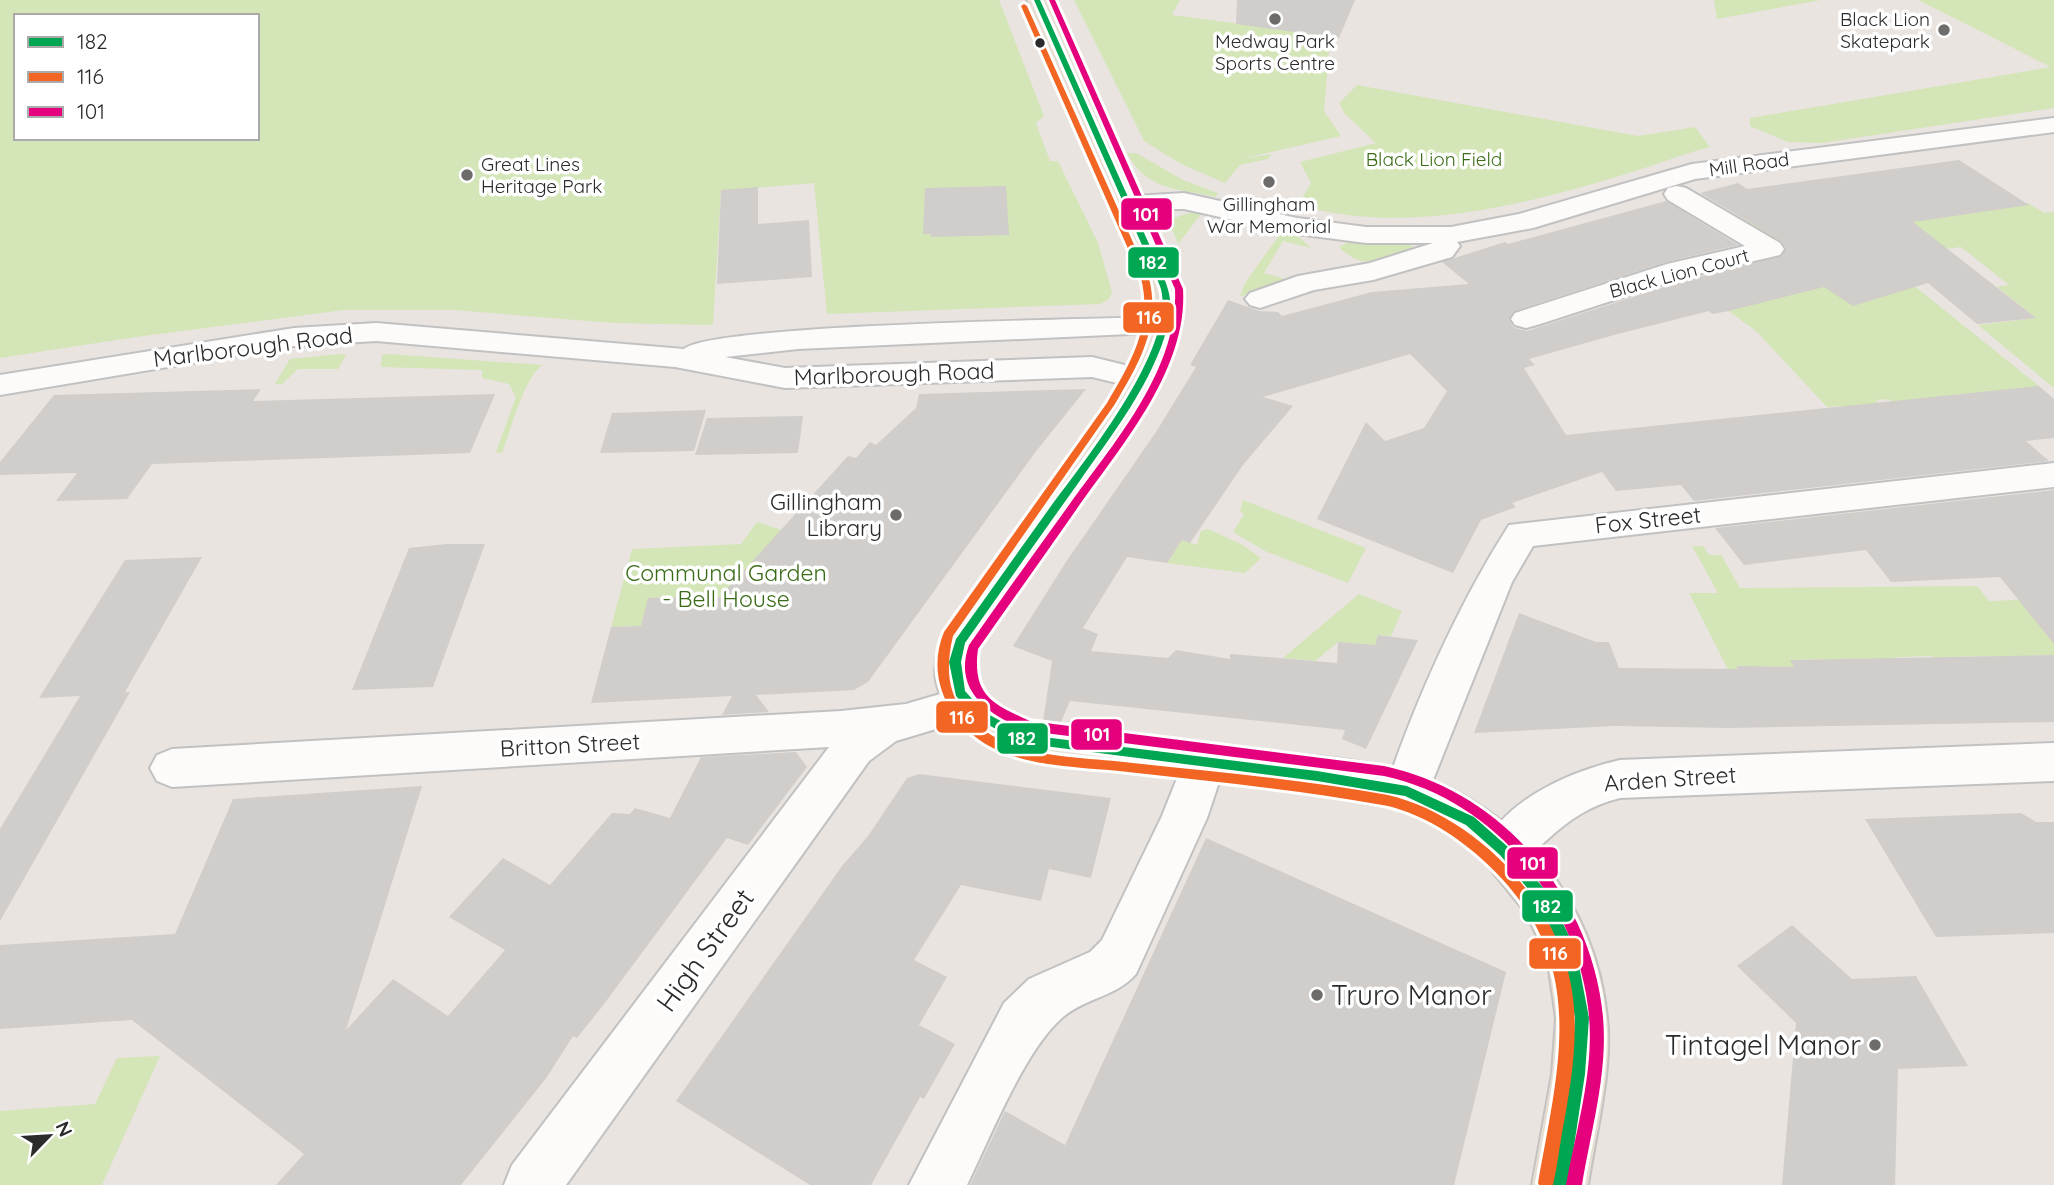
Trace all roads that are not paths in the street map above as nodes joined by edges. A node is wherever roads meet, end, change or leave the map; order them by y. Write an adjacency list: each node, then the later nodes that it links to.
1 (1037, 0): 4 (main road)
2 (2054, 125): 6 (street, Mill Road)
3 (1677, 194): 9 (street, Black Lion Court)
4 (1128, 203): 5 (street, Mill Road); 10 (main road)
5 (1316, 229): 6 (street, Mill Road); 7 (street)
6 (1451, 235): 7 (street)
7 (1329, 277): 8 (street)
8 (1260, 299)
9 (1526, 319)
10 (1163, 326): 11 (street, Marlborough Road); 14 (main road)
11 (1073, 329): 12 (street, Marlborough Road); 13 (street)
12 (675, 357): 13 (street, Marlborough Road); 15 (street, Marlborough Road)
13 (1073, 368): 14 (street, Marlborough Road)
14 (1142, 379): 17 (main road)
15 (0, 385)
16 (2054, 475): 22 (street, Fox Street)
17 (964, 704): 18 (street, Britton Street); 20 (main road)
18 (887, 724): 21 (street, Britton Street); 24 (street, High Street)
19 (2054, 762): 23 (street, Arden Street)
20 (1203, 764): 22 (main road); 25 (street)
21 (172, 768)
22 (1407, 791): 23 (main road)
23 (1504, 851): 26 (main road)
24 (532, 1185)
25 (937, 1185)
26 (1560, 1185)

